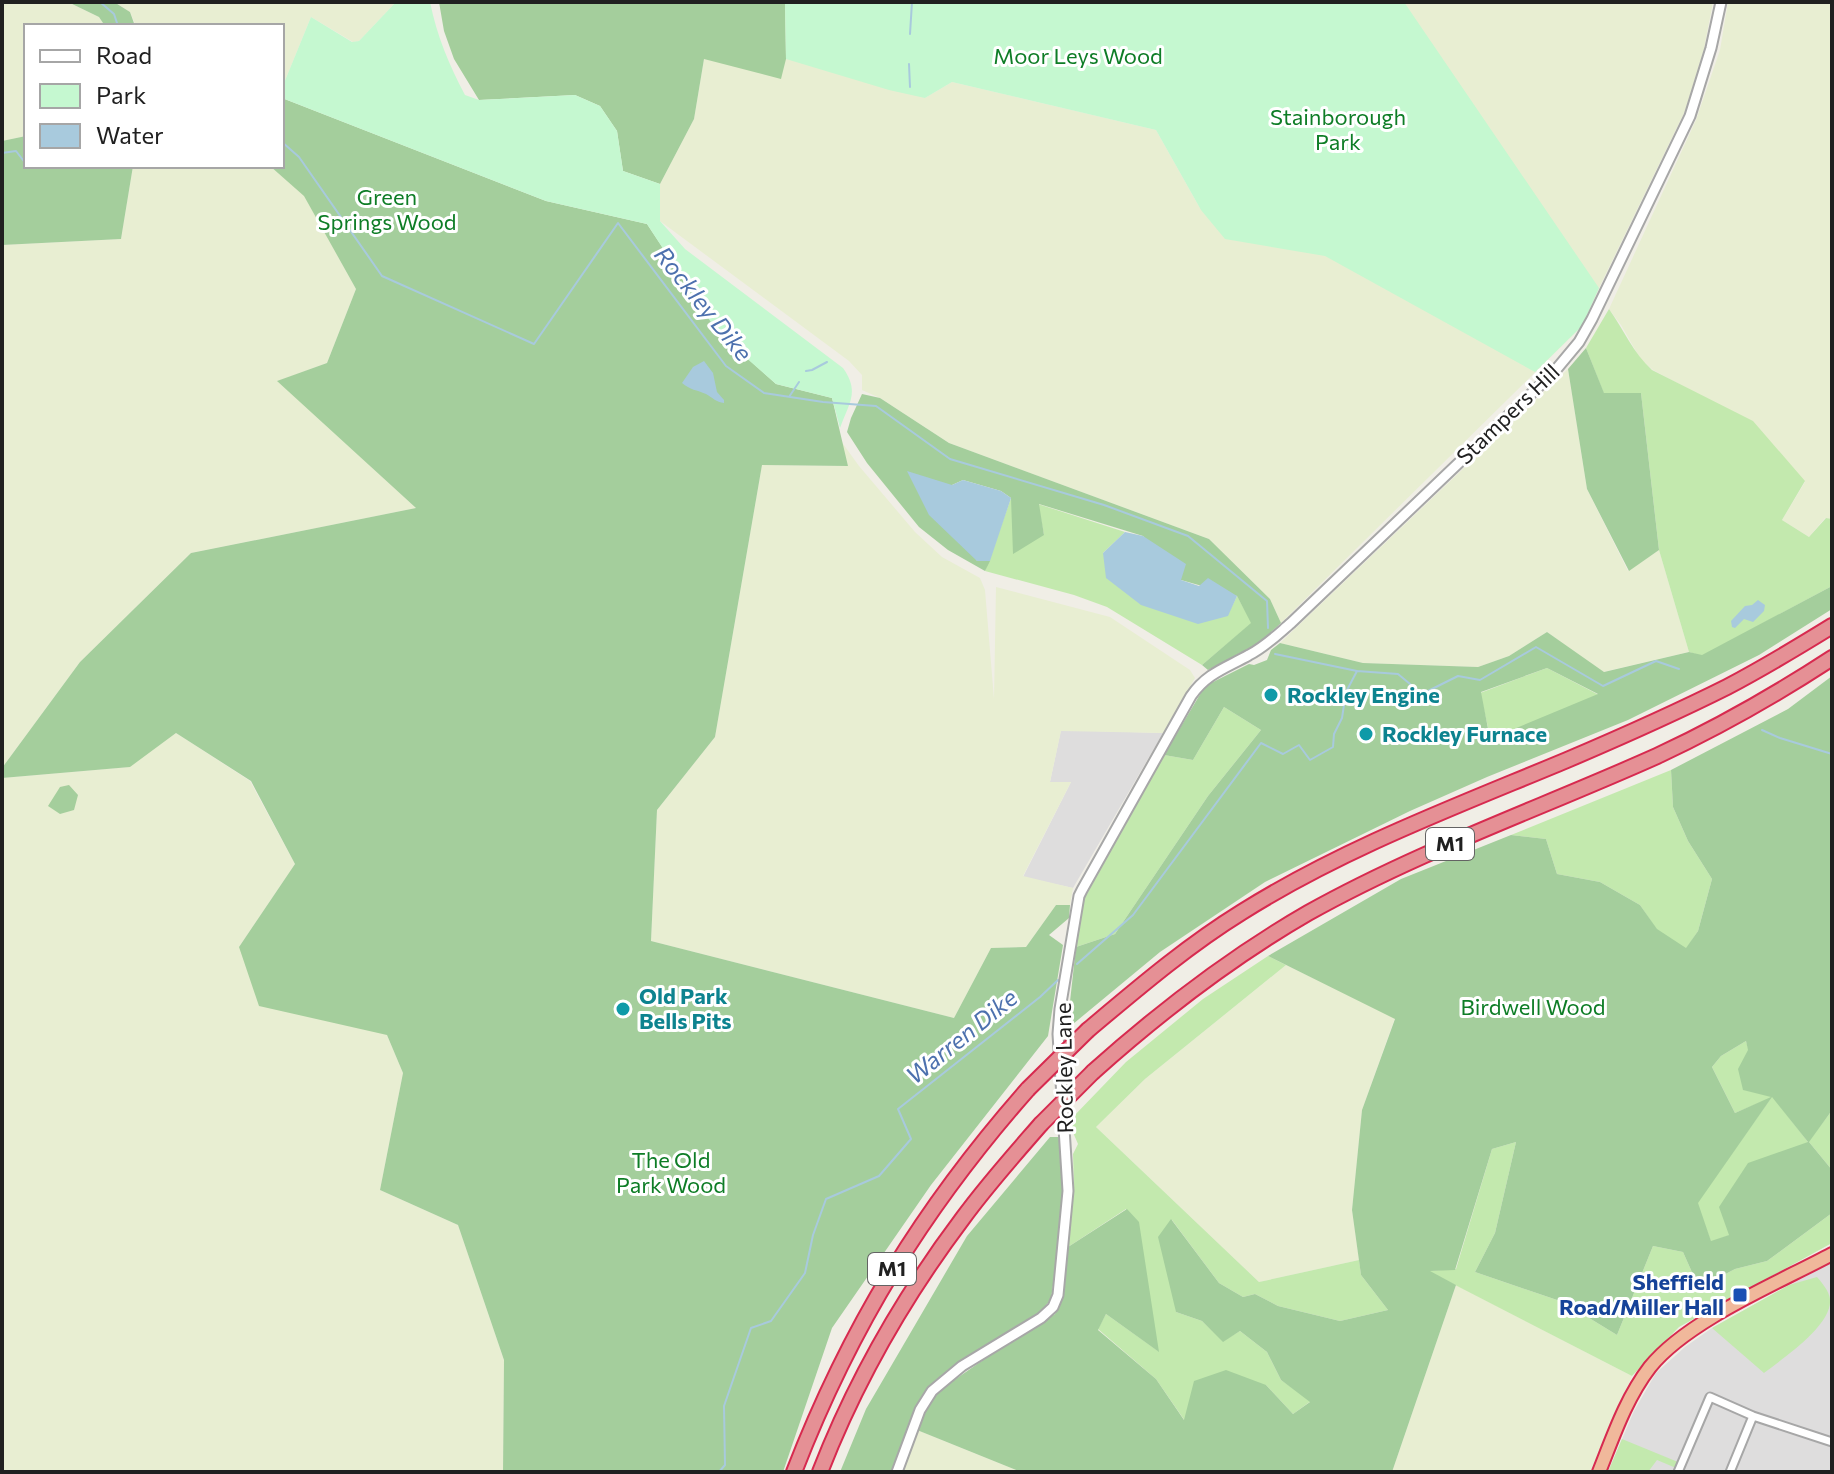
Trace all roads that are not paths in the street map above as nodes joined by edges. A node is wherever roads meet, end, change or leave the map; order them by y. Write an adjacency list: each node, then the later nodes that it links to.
1 (1721, 2): 3 (street, Stampers Hill)
2 (1832, 626): 8 (highway, M1, bridge)
3 (1250, 655): 10 (street, Rockley Lane)
4 (1832, 658): 9 (highway, M1, bridge)
5 (1832, 1254): 11 (highway)
6 (1753, 1416): 7 (street); 12 (street); 13 (street)
7 (1832, 1442)
8 (794, 1472)
9 (820, 1472)
10 (897, 1472)
11 (1599, 1472)
12 (1678, 1472)
13 (1730, 1472)

